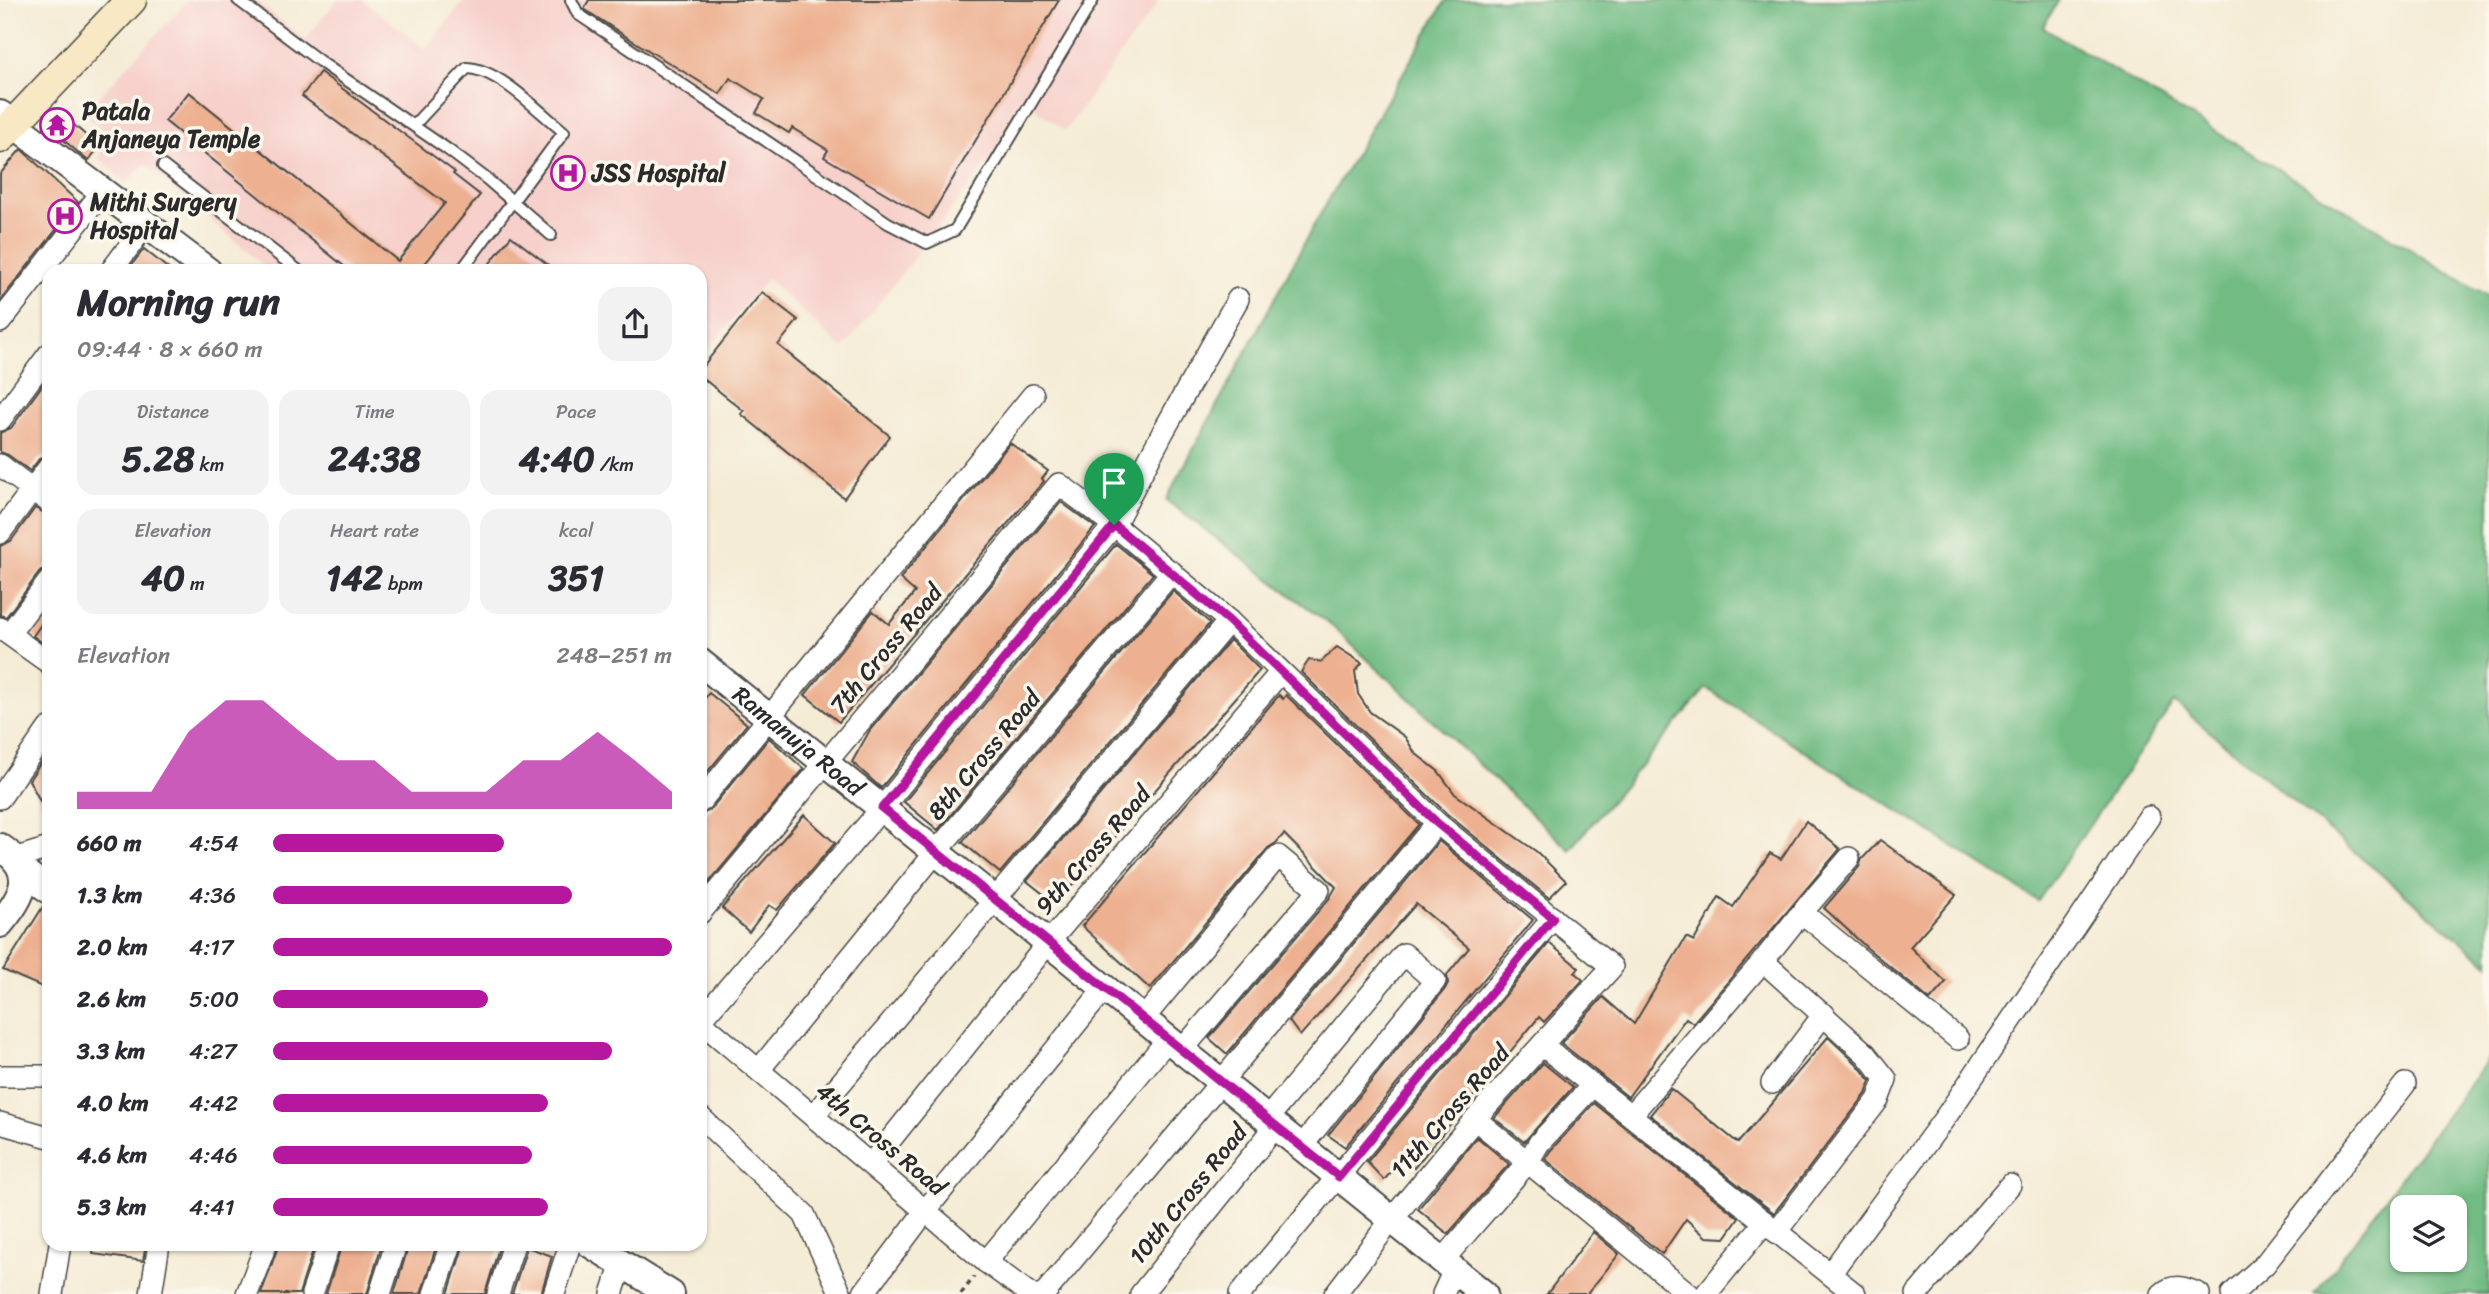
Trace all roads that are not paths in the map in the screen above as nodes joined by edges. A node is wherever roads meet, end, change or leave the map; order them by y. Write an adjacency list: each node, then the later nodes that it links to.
1 (131, 0): 5 (main road)
2 (238, 0): 6 (lane)
3 (571, 0): 4 (lane)
4 (1093, 0)
5 (4, 125): 8 (street)
6 (414, 125): 9 (lane); 9 (lane)
7 (163, 166): 15 (lane)
8 (103, 191): 10 (street); 12 (street)
9 (512, 202): 11 (lane); 16 (lane)
10 (146, 224): 13 (street); 14 (street)
11 (551, 235)
12 (46, 264)
13 (116, 264)
14 (193, 264)
15 (290, 264)
16 (466, 264)
17 (42, 269): 19 (street)
18 (1238, 299): 25 (street)
19 (0, 323)
20 (42, 363): 22 (street)
21 (1033, 395): 34 (street)
22 (0, 420)
23 (0, 465): 24 (street)
24 (40, 496): 26 (street)
25 (1114, 525): 27 (street); 36 (street, 7th Cross Road); 39 (street)
26 (0, 533)
27 (1172, 572): 29 (street); 43 (street, 8th Cross Road)
28 (42, 589): 30 (street)
29 (1229, 621): 32 (street); 47 (street)
30 (4, 631): 31 (street)
31 (42, 658)
32 (1280, 673): 41 (street); 52 (street, 9th Cross Road)
33 (707, 675): 34 (street, Ramanuja Road)
34 (768, 716): 36 (street, Ramanuja Road); 37 (street)
35 (42, 738): 38 (street)
36 (825, 763): 39 (street, Ramanuja Road); 48 (street, 7th Cross Road)
37 (707, 793)
38 (0, 798)
39 (882, 808): 43 (street, Ramanuja Road); 55 (street)
40 (2149, 817): 96 (street)
41 (1437, 823): 50 (street); 65 (street)
42 (42, 850): 45 (street)
43 (936, 852): 47 (street, Ramanuja Road); 62 (street, 8th Cross Road)
44 (1849, 858): 49 (street)
45 (13, 859): 46 (street); 51 (street)
46 (42, 884)
47 (995, 900): 52 (street, Ramanuja Road); 70 (street)
48 (707, 904)
49 (1798, 917): 53 (street); 59 (street)
50 (1553, 918): 61 (street, 11th Cross Road); 79 (street)
51 (0, 924)
52 (1048, 943): 54 (street, Ramanuja Road); 78 (street, 9th Cross Road)
53 (1763, 961): 56 (street); 69 (street)
54 (1105, 988): 57 (street, Ramanuja Road); 81 (street)
55 (707, 1013)
56 (1824, 1014): 66 (street); 83 (street)
57 (1143, 1019): 60 (street, Ramanuja Road); 60 (street)
58 (707, 1027): 62 (street, 4th Cross Road)
59 (1958, 1039)
60 (1175, 1045): 65 (street, Ramanuja Road); 93 (street)
61 (1542, 1045): 68 (street); 71 (street, 11th Cross Road)
62 (759, 1070): 70 (street, 4th Cross Road)
63 (0, 1076): 64 (street)
64 (42, 1076)
65 (1221, 1082): 73 (street, Ramanuja Road); 110 (street)
66 (1772, 1083)
67 (2405, 1084): 122 (street)
68 (1593, 1085): 69 (street); 77 (street)
69 (1631, 1115): 83 (street)
70 (813, 1116): 78 (street, 4th Cross Road)
71 (1475, 1119): 77 (street); 82 (street, 11th Cross Road)
72 (0, 1123): 75 (street)
73 (1271, 1123): 76 (street, Ramanuja Road); 76 (street, 10th Cross Road); 111 (street, 10th Cross Road)
74 (707, 1124): 107 (street)
75 (42, 1135)
76 (1301, 1147): 79 (street, Ramanuja Road)
77 (1528, 1162): 95 (street); 116 (street)
78 (871, 1164): 81 (street, 4th Cross Road)
79 (1339, 1177): 82 (street, Ramanuja Road); 112 (street)
80 (2010, 1185): 119 (street)
81 (926, 1210): 93 (street, 4th Cross Road); 108 (street)
82 (1392, 1219): 95 (street, Ramanuja Road); 113 (street, 11th Cross Road)
83 (1770, 1227): 96 (street); 117 (street)
84 (59, 1251): 98 (street)
85 (158, 1251): 99 (street)
86 (263, 1251): 100 (street)
87 (327, 1251): 101 (street)
88 (394, 1251): 102 (street)
89 (449, 1251): 103 (street)
90 (512, 1251): 104 (street)
91 (568, 1251): 105 (street)
92 (601, 1251): 94 (street)
93 (986, 1262): 109 (street, 4th Cross Road)
94 (622, 1264): 97 (street); 106 (street)
95 (1448, 1265): 114 (street); 115 (street, Ramanuja Road)
96 (1831, 1282): 118 (street)
97 (668, 1293)
98 (52, 1294)
99 (151, 1294)
100 (247, 1294)
101 (312, 1294)
102 (380, 1294)
103 (434, 1294)
104 (498, 1294)
105 (554, 1294)
106 (612, 1294)
107 (841, 1294)
108 (863, 1294)
109 (1030, 1294)
110 (1044, 1294)
111 (1141, 1294)
112 (1240, 1294)
113 (1335, 1294)
114 (1443, 1294)
115 (1484, 1294)
116 (1689, 1294)
117 (1706, 1294)
118 (1855, 1294)
119 (1917, 1294)
120 (2162, 1294): 121 (street)
121 (2199, 1294)
122 (2232, 1294)

